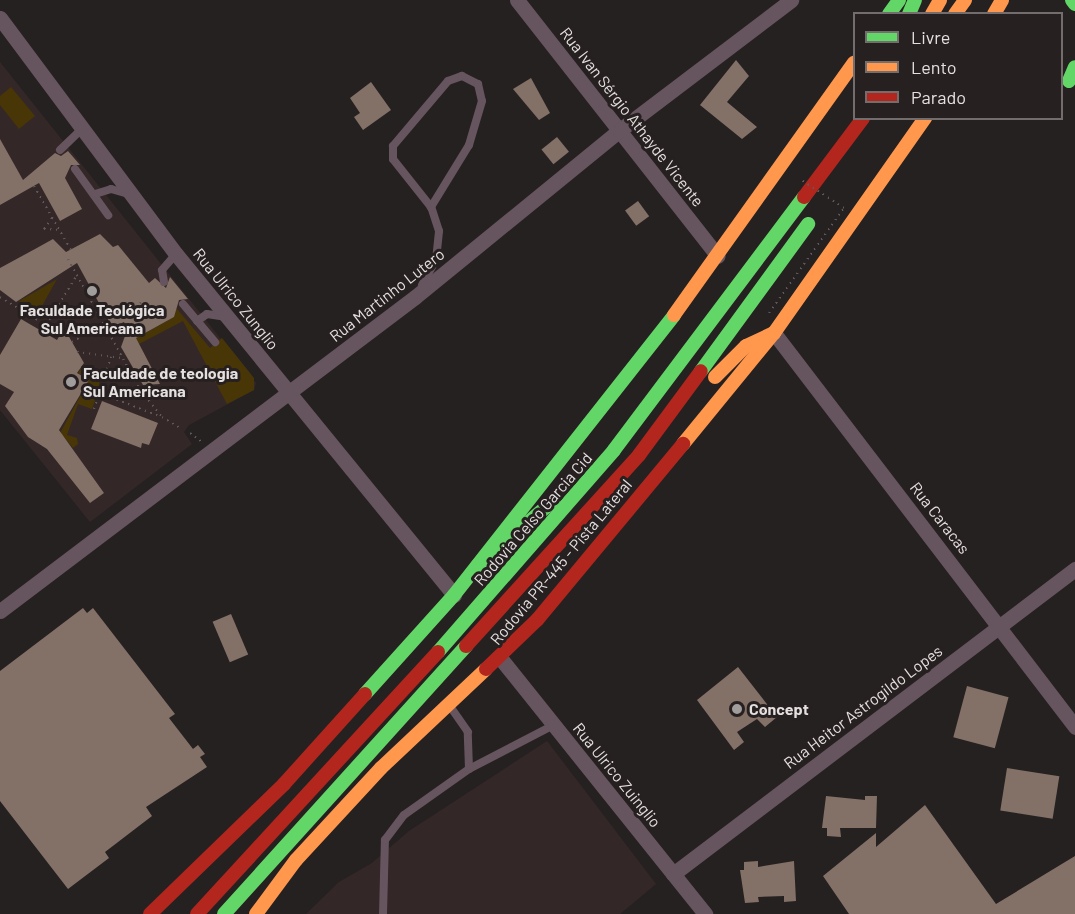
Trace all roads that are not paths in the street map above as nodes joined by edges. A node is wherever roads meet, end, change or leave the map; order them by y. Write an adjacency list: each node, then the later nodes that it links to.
1 (518, 0): 11 (street, Rua Ivan Sérgio Athayde Vicente)
2 (791, 0): 11 (street, Rua Martinho Lutero)
3 (1072, 0): 4 (main road)
4 (1075, 4)
5 (0, 18): 12 (street, Rua Ulrico Zunglio)
6 (853, 66): 21 (main road, Rodovia Celso Garcia Cid)
7 (1075, 67): 8 (main road)
8 (1068, 82)
9 (924, 120): 27 (main road)
10 (860, 121): 30 (main road, Rodovia Celso Garcia Cid)
11 (620, 130): 21 (street, Rua Ivan Sérgio Athayde Vicente); 23 (street, Rua Martinho Lutero)
12 (80, 131): 13 (lane); 16 (street, Rua Ulrico Zunglio)
13 (60, 150)
14 (75, 169): 15 (lane)
15 (95, 194): 16 (lane); 19 (lane)
16 (129, 194): 20 (street, Rua Ulrico Zunglio)
17 (820, 206): 31 (main road)
18 (431, 207): 18 (lane); 23 (lane)
19 (108, 215)
20 (176, 254): 22 (lane); 25 (street, Rua Ulrico Zunglio)
21 (718, 256): 32 (main road, Rodovia Celso Garcia Cid)
22 (164, 282)
23 (415, 297): 29 (street, Rua Martinho Lutero)
24 (183, 304): 26 (lane)
25 (228, 318): 26 (lane); 29 (street, Rua Ulrico Zunglio)
26 (197, 321): 28 (lane)
27 (774, 333): 31 (main road); 36 (street, Rua Caracas); 38 (main road, Rodovia PR-445 - Pista Lateral)
28 (215, 342)
29 (289, 394): 34 (street, Rua Ulrico Zunglio); 35 (street, Rua Martinho Lutero)
30 (614, 450): 32 (main road); 46 (main road, Rodovia Celso Garcia Cid)
31 (639, 455): 37 (main road)
32 (477, 566): 34 (main road)
33 (1075, 569): 36 (street, Rua Heitor Astrogildo Lopes)
34 (454, 595): 45 (main road)
35 (0, 611)
36 (999, 626): 41 (street, Rua Caracas); 44 (street, Rua Heitor Astrogildo Lopes)
37 (480, 634): 42 (main road); 47 (main road)
38 (501, 658): 39 (main road, Rodovia PR-445 - Pista Lateral); 40 (street, Rua Ulrico Zuinglio)
39 (450, 706): 42 (main road, Rodovia PR-445 - Pista Lateral); 43 (lane)
40 (554, 725): 43 (lane); 44 (street, Rua Ulrico Zuinglio)
41 (1075, 728)
42 (381, 768): 48 (main road)
43 (470, 769): 49 (lane)
44 (673, 874): 50 (street, Rua Ulrico Zuinglio)
45 (150, 914)
46 (197, 914)
47 (224, 914)
48 (256, 914)
49 (383, 914)
50 (705, 914)

